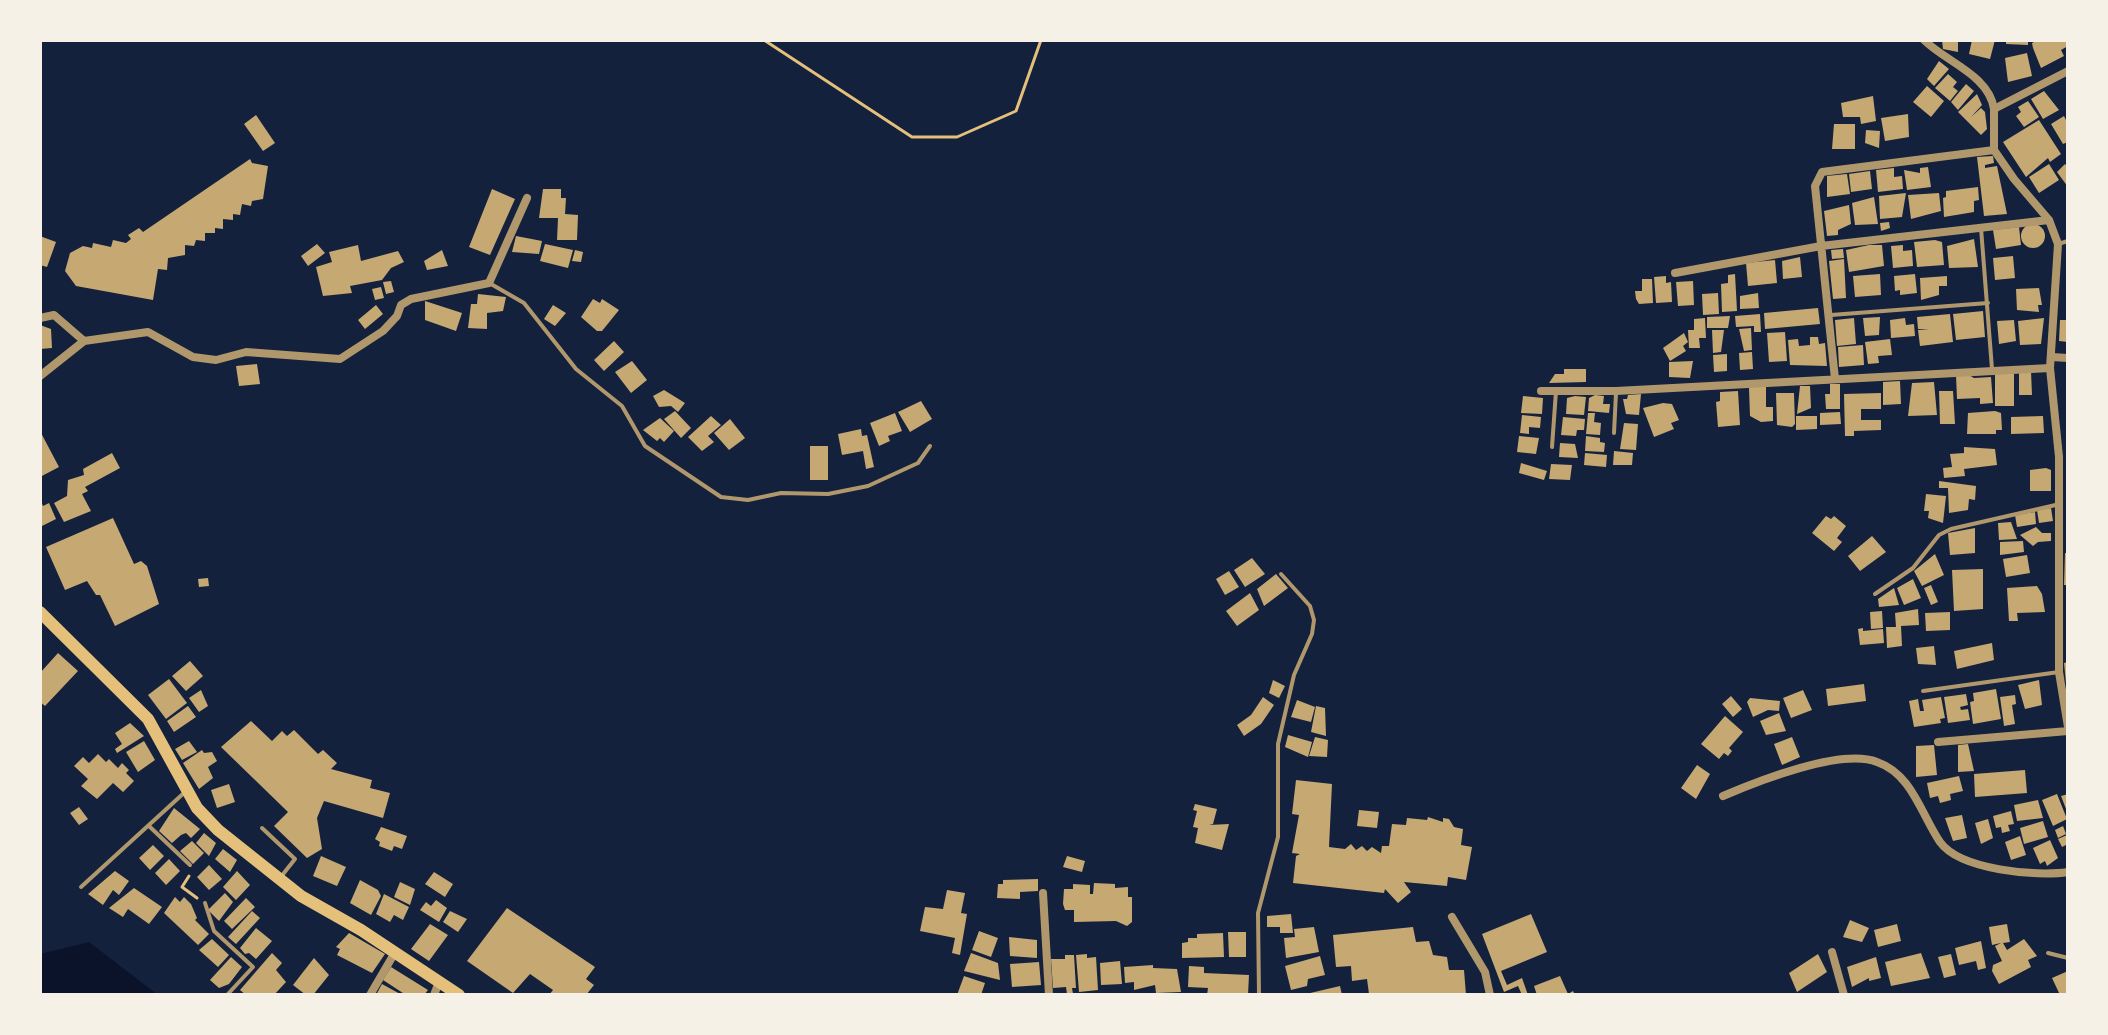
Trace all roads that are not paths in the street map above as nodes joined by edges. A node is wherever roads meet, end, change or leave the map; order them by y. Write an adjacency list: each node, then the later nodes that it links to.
1 (1924, 40): 3 (street)
2 (2068, 71): 3 (street)
3 (1994, 109): 4 (street)
4 (1994, 150): 6 (street); 10 (street)
5 (527, 198): 12 (street)
6 (2049, 220): 7 (street); 9 (street)
7 (1981, 228): 10 (street); 13 (lane)
8 (2068, 241): 9 (lane)
9 (2058, 244): 17 (street)
10 (1821, 246): 11 (street); 14 (street)
11 (1675, 273)
12 (489, 283): 16 (street); 29 (lane)
13 (1988, 303): 14 (lane); 20 (lane)
14 (1828, 315): 22 (street)
15 (40, 318): 16 (street)
16 (84, 341): 21 (street)
17 (2052, 357): 18 (street); 19 (street)
18 (2068, 358)
19 (2050, 368): 20 (street); 28 (street)
20 (1992, 369): 22 (street)
21 (40, 376)
22 (1835, 379): 25 (street)
23 (1541, 391): 24 (street)
24 (1556, 391): 25 (street); 30 (lane)
25 (1616, 391): 26 (lane)
26 (1614, 433)
27 (2068, 444): 28 (street)
28 (2058, 445): 31 (street)
29 (930, 446)
30 (1552, 447)
31 (2063, 501): 32 (street); 34 (lane)
32 (2064, 549): 36 (street)
33 (1281, 574): 64 (lane)
34 (1875, 594)
35 (2068, 607): 36 (lane)
36 (2057, 608): 38 (street)
37 (40, 612): 43 (main road)
38 (2059, 672): 39 (street); 40 (lane)
39 (2064, 687): 41 (street)
40 (1923, 691)
41 (2068, 729): 42 (street)
42 (1938, 742)
43 (188, 790): 45 (lane); 49 (main road)
44 (1723, 796): 48 (street)
45 (150, 827): 47 (lane); 50 (lane)
46 (262, 828): 49 (lane)
47 (190, 865)
48 (2068, 872)
49 (279, 880): 56 (main road)
50 (81, 887)
51 (1043, 893): 63 (street)
52 (205, 903): 59 (lane)
53 (1452, 917): 65 (street)
54 (1832, 952): 66 (street)
55 (2048, 953): 57 (lane)
56 (394, 954): 58 (main road); 60 (street)
57 (2068, 958)
58 (439, 982): 61 (street); 62 (main road)
59 (227, 995)
60 (370, 995)
61 (434, 995)
62 (459, 995)
63 (1049, 995)
64 (1259, 995)
65 (1490, 995)
66 (1844, 995)

